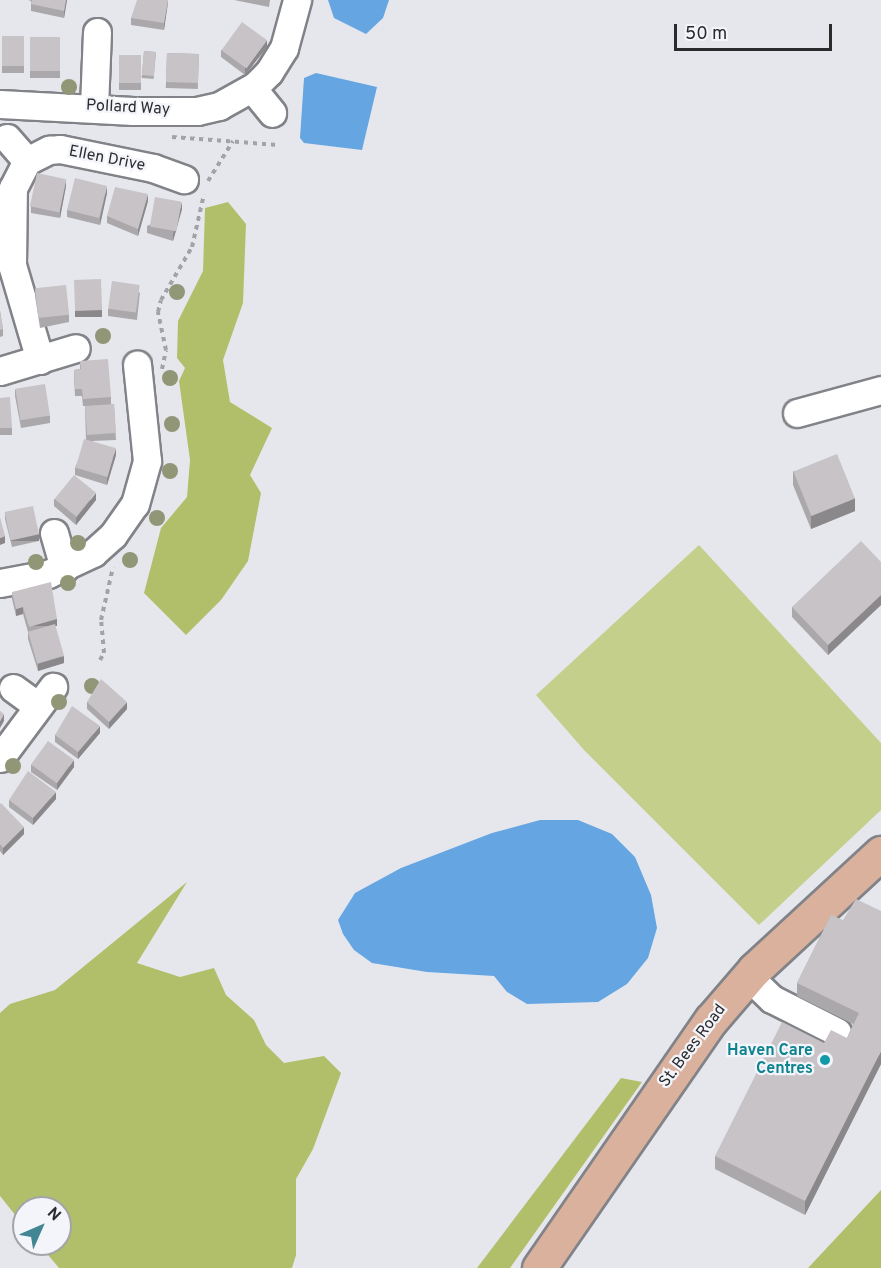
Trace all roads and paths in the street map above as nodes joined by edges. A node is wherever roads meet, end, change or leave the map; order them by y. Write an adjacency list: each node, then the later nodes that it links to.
1 (297, 0): 3 (street, Pollard Way)
2 (97, 32): 5 (street)
3 (252, 88): 5 (street, Pollard Way); 6 (street)
4 (0, 104): 5 (street, Pollard Way)
5 (94, 107)
6 (272, 113)
7 (7, 138): 8 (street)
8 (27, 161): 9 (street, Ellen Drive); 11 (street)
9 (184, 179)
10 (76, 348): 11 (street)
11 (40, 360): 13 (street)
12 (137, 365): 17 (street)
13 (0, 371)
14 (881, 390): 15 (street)
15 (797, 413)
16 (54, 533): 17 (street)
17 (64, 568): 18 (street)
18 (0, 583)
19 (13, 688): 20 (street)
20 (0, 758)
21 (881, 853): 22 (main road, St. Bees Road)
22 (748, 976): 23 (street); 24 (main road, St. Bees Road)
23 (837, 1032)
24 (539, 1268)

